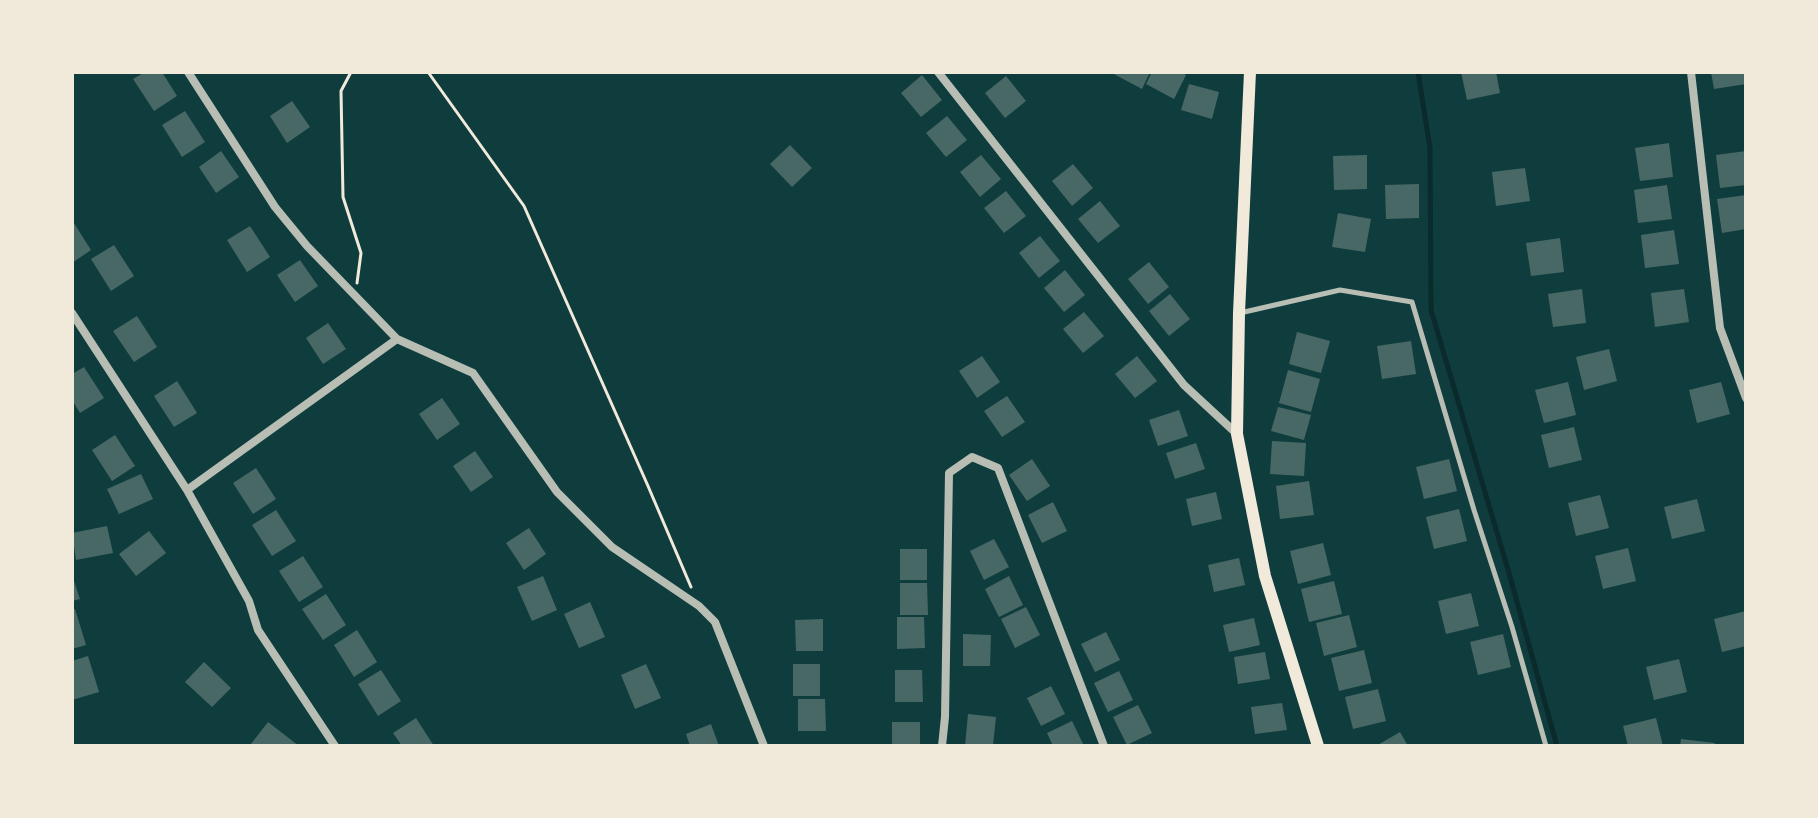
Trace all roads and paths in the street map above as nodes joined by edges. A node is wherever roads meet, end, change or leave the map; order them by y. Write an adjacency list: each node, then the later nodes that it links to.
1 (188, 72): 7 (street)
2 (351, 72): 7 (path)
3 (428, 72): 14 (path)
4 (938, 72): 12 (street)
5 (1250, 72): 9 (main road)
6 (1691, 72): 11 (street)
7 (356, 296): 10 (street)
8 (72, 313): 13 (street)
9 (1239, 313): 12 (main road); 20 (lane)
10 (397, 339): 13 (street); 14 (street)
11 (1746, 398)
12 (1237, 434): 19 (main road)
13 (187, 490): 15 (street)
14 (699, 606): 16 (street)
15 (335, 746)
16 (764, 746)
17 (942, 746): 18 (street)
18 (1104, 746)
19 (1318, 746)
20 (1546, 746)

